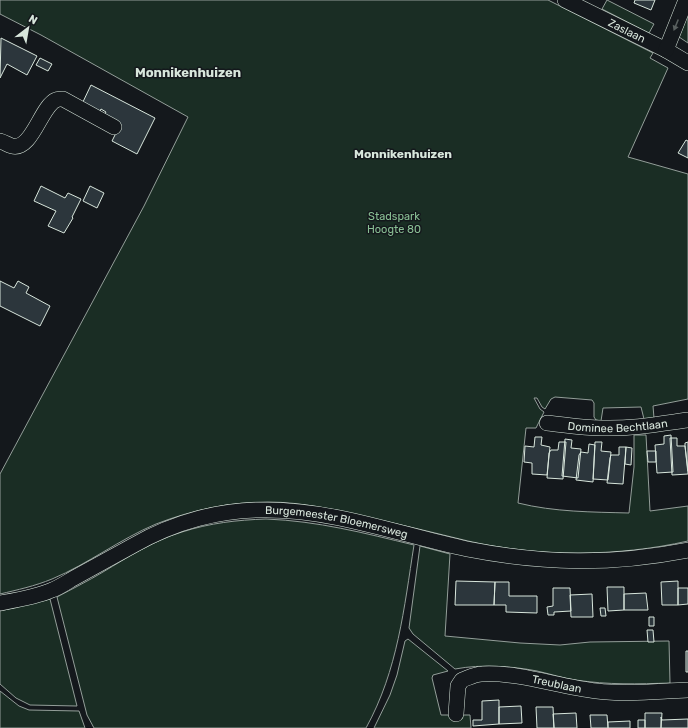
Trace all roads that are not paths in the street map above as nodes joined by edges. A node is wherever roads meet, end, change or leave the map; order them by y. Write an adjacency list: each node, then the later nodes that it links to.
1 (565, 0): 3 (street, Zaslaan)
2 (686, 0): 3 (street, one-way to 3)
3 (666, 50): 4 (street, Zaslaan)
4 (688, 63)
5 (114, 127): 6 (street)
6 (0, 140)
7 (688, 420): 8 (street, Dominee Bechtlaan)
8 (547, 423)
9 (688, 550): 10 (street, Burgemeester Bloemersweg)
10 (0, 603)
11 (688, 690): 12 (street, Treublaan)
12 (456, 714)

